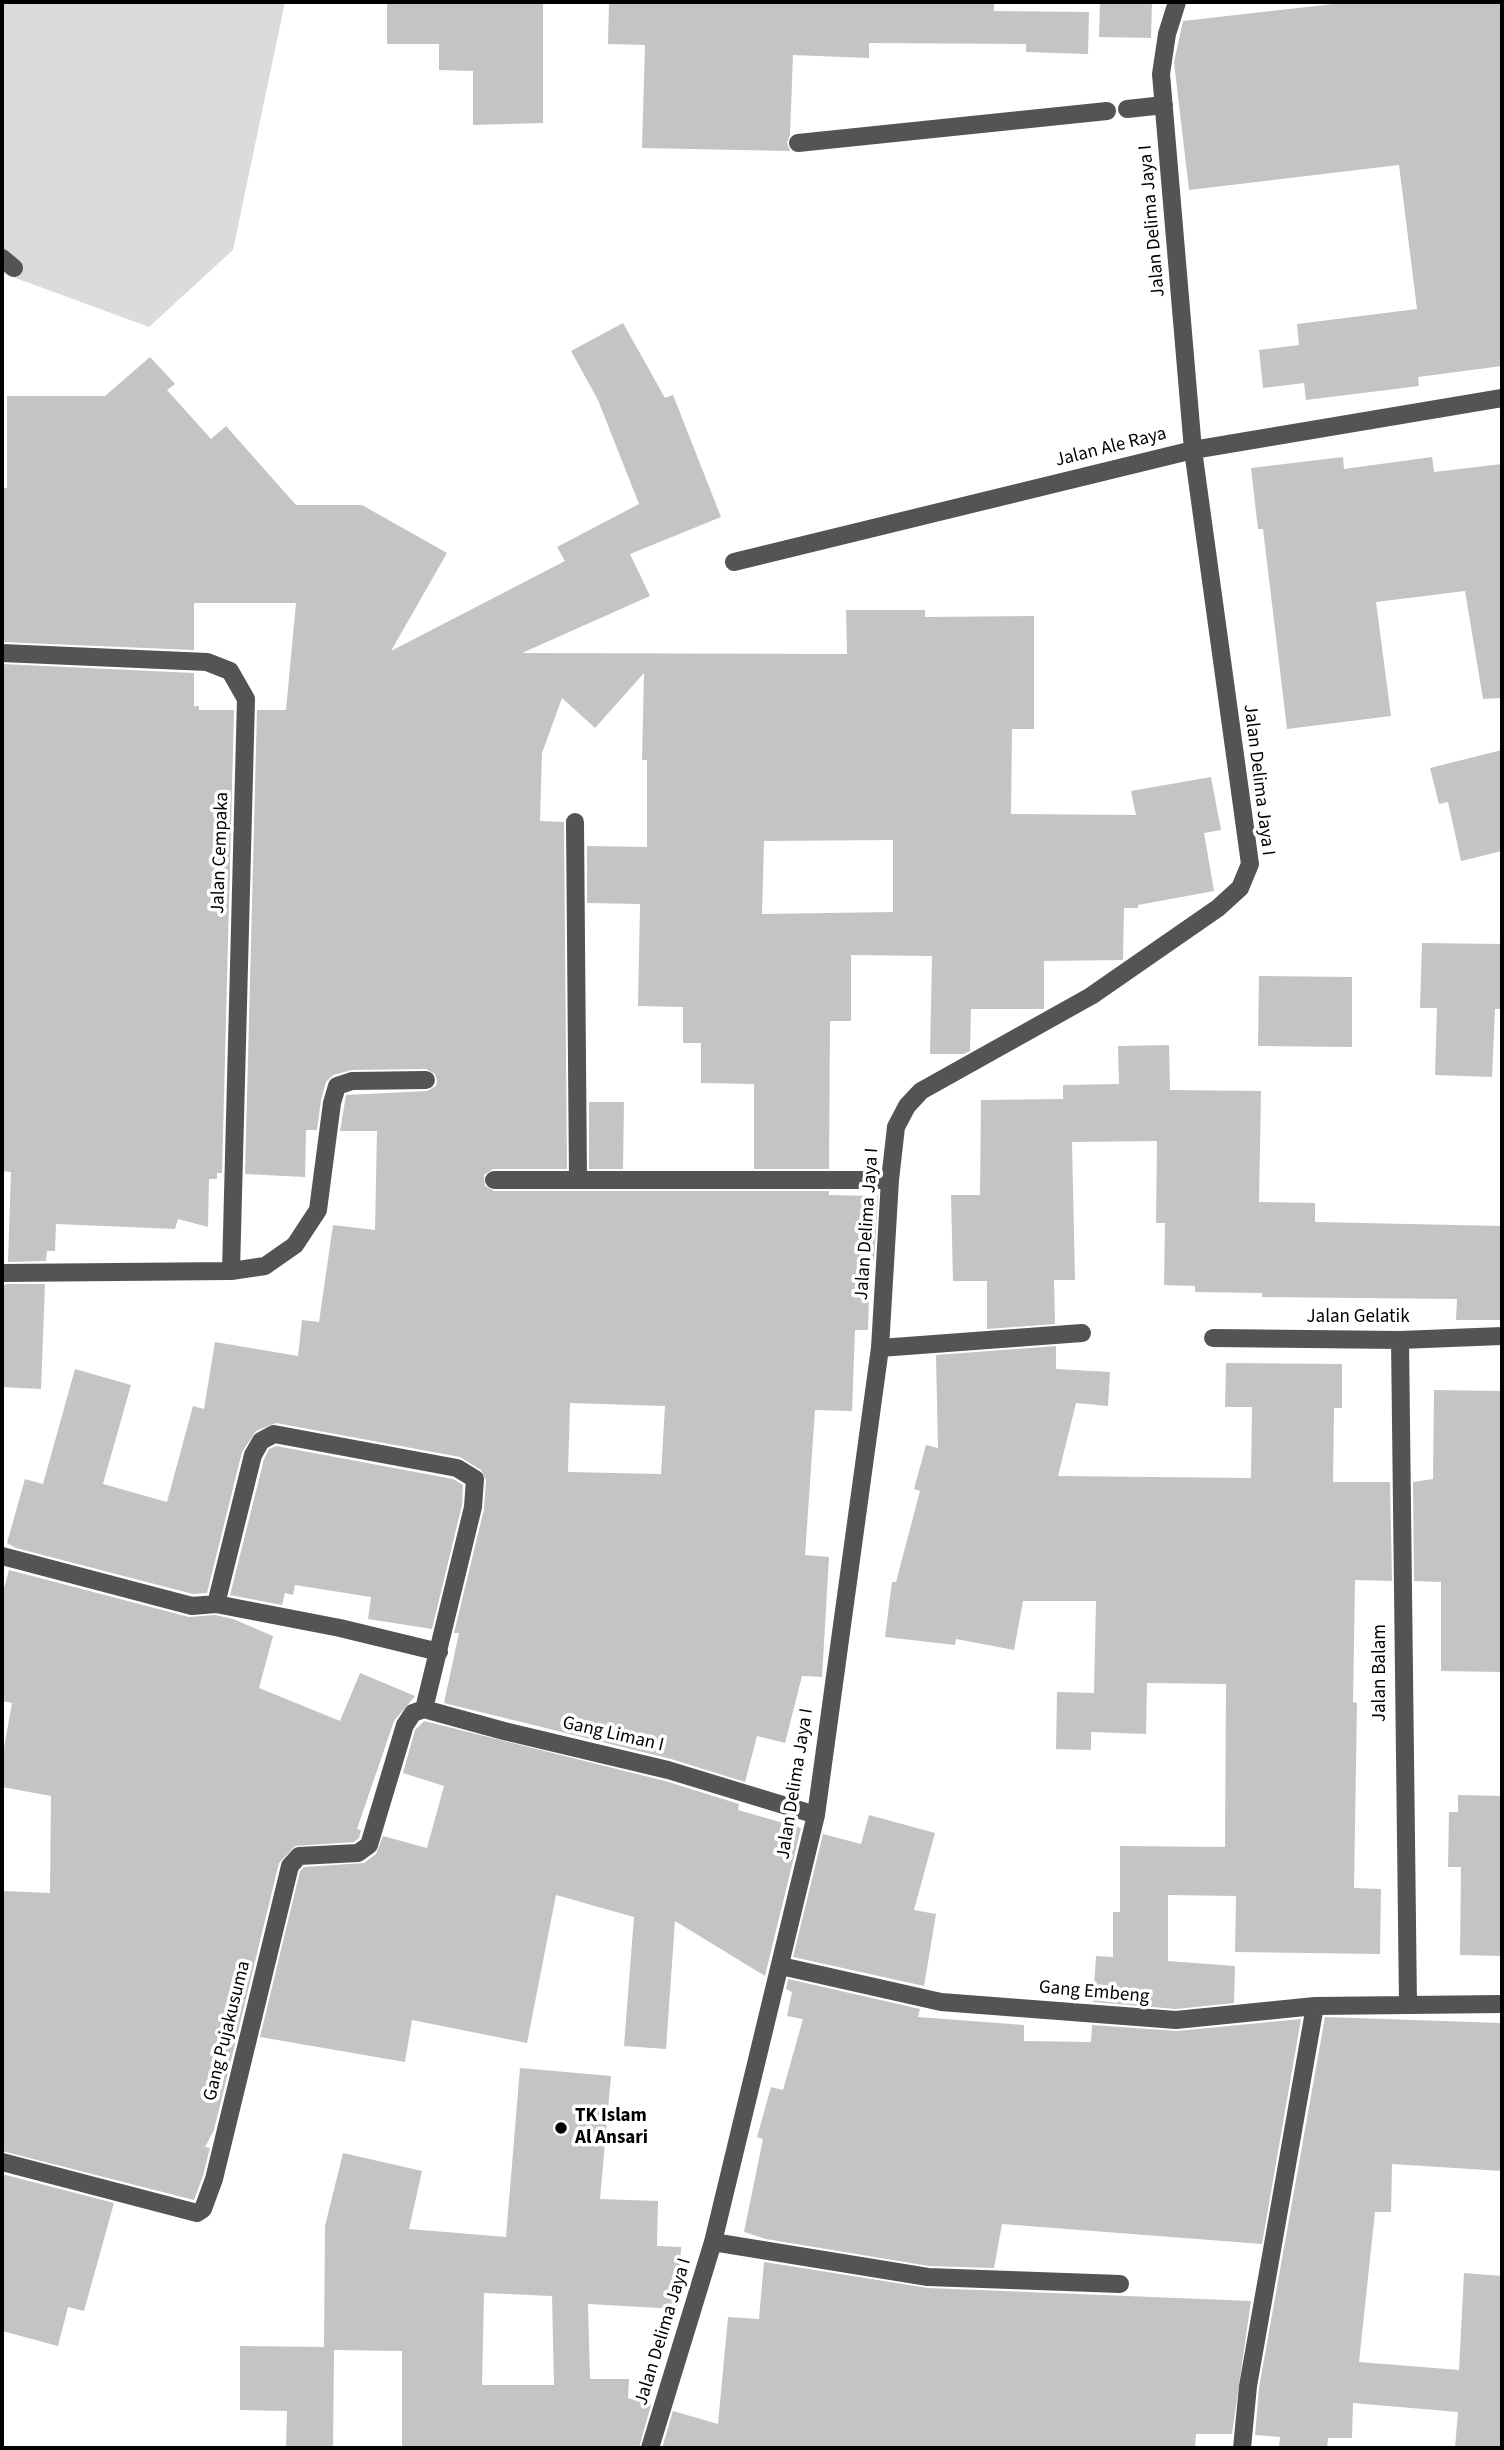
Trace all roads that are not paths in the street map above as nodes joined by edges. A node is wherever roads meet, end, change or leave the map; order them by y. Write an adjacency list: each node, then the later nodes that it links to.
1 (1177, 2): 2 (street, Jalan Delima Jaya I)
2 (1164, 105): 3 (street); 7 (street, Jalan Delima Jaya I)
3 (1127, 109)
4 (1107, 111): 5 (street)
5 (798, 143)
6 (1502, 398): 7 (street, Jalan Ale Raya)
7 (1193, 450): 8 (street, Jalan Ale Raya); 14 (street, Jalan Delima Jaya I)
8 (734, 562)
9 (2, 653): 15 (street, Jalan Cempaka)
10 (575, 822): 13 (street)
11 (426, 1080): 15 (street)
12 (494, 1180): 13 (street)
13 (578, 1180): 14 (street)
14 (890, 1180): 21 (street, Jalan Delima Jaya I)
15 (231, 1271): 16 (street)
16 (2, 1273)
17 (1082, 1333): 21 (street)
18 (1502, 1336): 20 (street, Jalan Gelatik)
19 (1213, 1338): 20 (street, Jalan Gelatik)
20 (1400, 1340): 29 (street, Jalan Balam)
21 (880, 1349): 26 (street, Jalan Delima Jaya I)
22 (2, 1556): 23 (street)
23 (216, 1604): 24 (street); 24 (street)
24 (439, 1652): 25 (street)
25 (424, 1709): 26 (street, Gang Liman I); 31 (street, Gang Pujakusuma)
26 (816, 1815): 27 (street, Jalan Delima Jaya I)
27 (780, 1966): 30 (street, Gang Embeng); 32 (street, Jalan Delima Jaya I)
28 (1502, 2004): 29 (street, Gang Embeng)
29 (1408, 2005): 30 (street, Gang Embeng)
30 (1315, 2006): 35 (street)
31 (2, 2162)
32 (713, 2242): 33 (street); 34 (street, Jalan Delima Jaya I)
33 (1120, 2284)
34 (650, 2448)
35 (1242, 2448)

